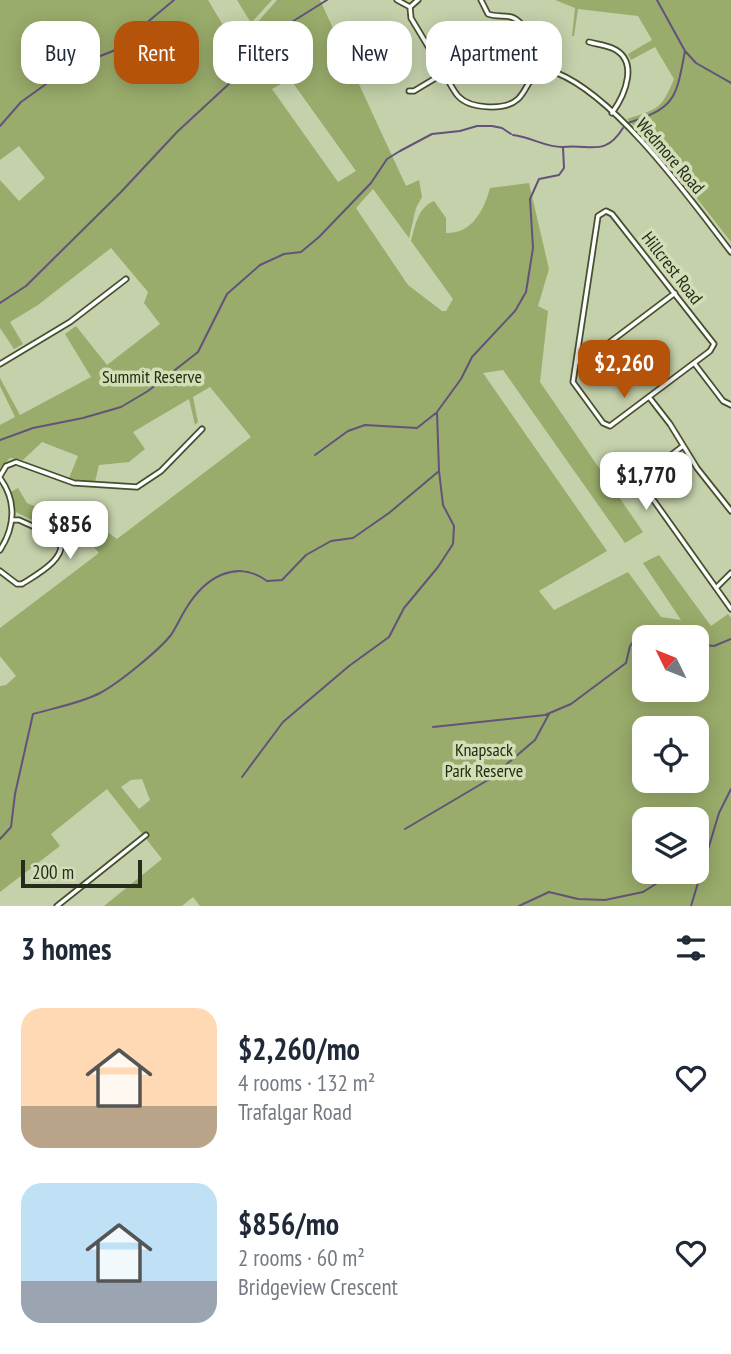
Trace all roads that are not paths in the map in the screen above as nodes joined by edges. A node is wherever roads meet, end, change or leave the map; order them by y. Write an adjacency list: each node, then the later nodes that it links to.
1 (397, 0): 4 (street)
2 (418, 0): 4 (street)
3 (481, 0): 5 (street)
4 (410, 7): 7 (street)
5 (517, 21)
6 (589, 42): 13 (street)
7 (426, 43)
8 (562, 75): 13 (street, Wedmore Road)
9 (426, 84): 12 (street)
10 (452, 84): 11 (street)
11 (528, 84)
12 (409, 91)
13 (612, 113): 14 (street, Wedmore Road)
14 (731, 252)
15 (126, 279): 19 (street)
16 (675, 293): 17 (street); 17 (street, Hillcrest Road); 18 (street, Hillcrest Road)
17 (576, 362): 20 (street)
18 (694, 363): 20 (street); 21 (street)
19 (0, 364)
20 (649, 397): 23 (street)
21 (731, 405)
22 (202, 429): 24 (street)
23 (683, 446): 25 (street); 30 (street)
24 (0, 477): 26 (street)
25 (731, 511)
26 (13, 520): 27 (street); 28 (street)
27 (0, 550)
28 (0, 571)
29 (731, 573): 30 (street)
30 (716, 588): 31 (street)
31 (731, 609)
32 (146, 835): 33 (street)
33 (57, 906)

